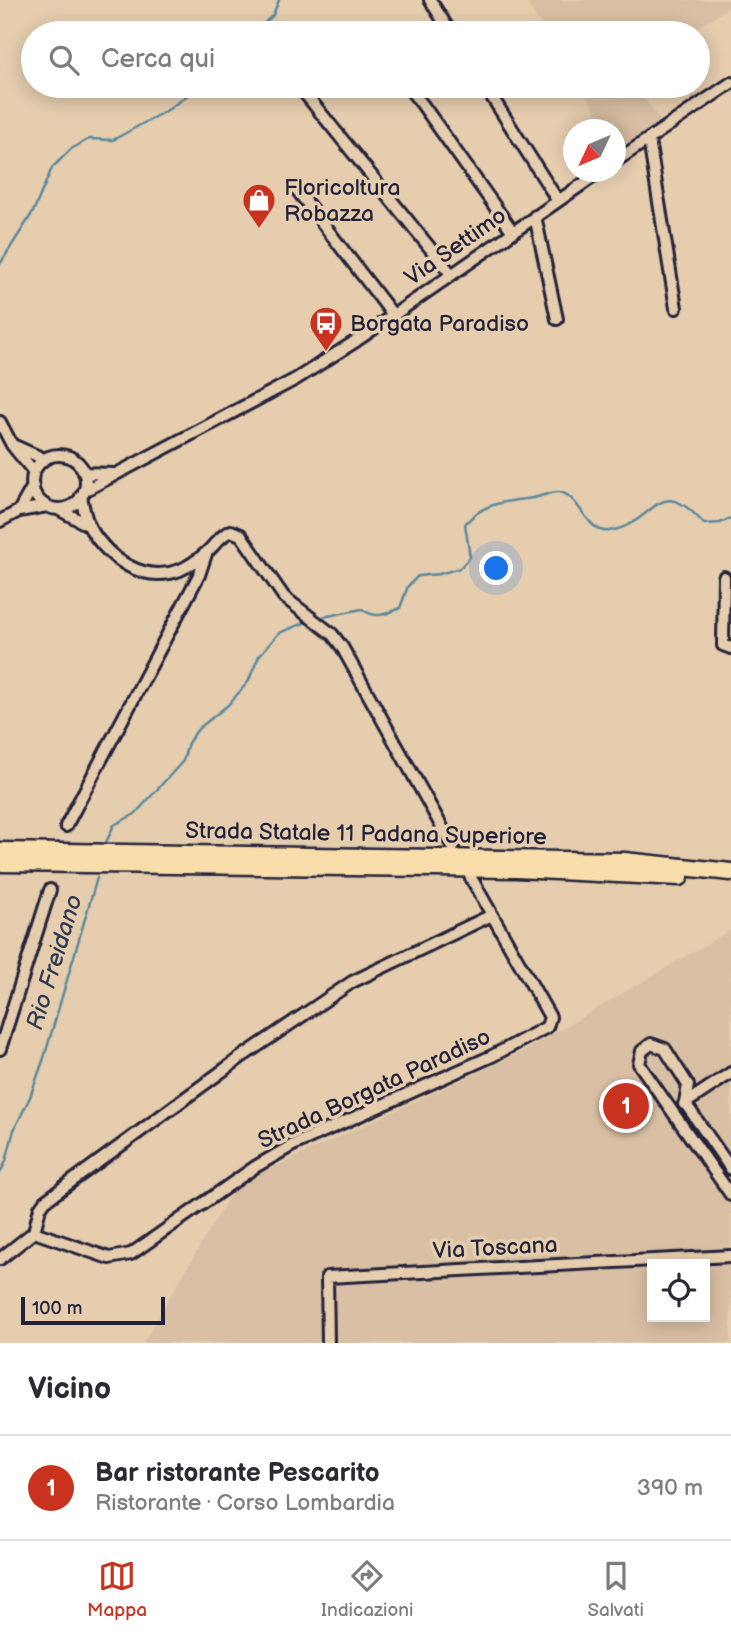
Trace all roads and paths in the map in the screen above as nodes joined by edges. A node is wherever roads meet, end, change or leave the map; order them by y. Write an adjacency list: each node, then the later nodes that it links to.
1 (430, 0): 2 (street)
2 (443, 21)
3 (731, 83): 8 (street)
4 (309, 98): 16 (street)
5 (417, 98): 15 (street)
6 (493, 98): 13 (street)
7 (709, 98): 9 (street)
8 (710, 98)
9 (649, 140): 10 (street); 17 (street)
10 (626, 154)
11 (586, 182): 13 (street, Via Settimo)
12 (297, 190): 18 (street)
13 (558, 201): 14 (street, Via Settimo)
14 (535, 216): 15 (street, Via Settimo); 19 (street)
15 (513, 232): 16 (street, Via Settimo)
16 (452, 274): 18 (street, Via Settimo)
17 (676, 308)
18 (393, 315): 25 (street, Via Settimo)
19 (557, 319)
20 (0, 422): 21 (street)
21 (12, 444): 22 (street); 23 (street)
22 (44, 459): 23 (street); 24 (street)
23 (34, 472): 26 (street)
24 (84, 473): 25 (street); 27 (street)
25 (113, 474): 27 (street, Via Settimo)
26 (33, 486): 28 (street); 29 (street)
27 (83, 494): 28 (street); 31 (street)
28 (53, 507): 29 (street); 31 (street)
29 (19, 511): 30 (street)
30 (0, 522)
31 (88, 525): 33 (street)
32 (206, 554): 33 (street); 35 (street); 38 (street)
33 (184, 567): 35 (street)
34 (724, 577): 36 (street)
35 (196, 580): 37 (street)
36 (731, 648)
37 (66, 826)
38 (453, 847)
39 (0, 851): 41 (highway, Strada Statale 11 Padana Superiore)
40 (0, 863): 43 (highway, Strada Statale 11 Padana Superiore)
41 (731, 872)
42 (470, 876): 45 (street, Strada Borgata Paradiso)
43 (731, 882)
44 (50, 890): 46 (street)
45 (492, 915): 52 (street); 52 (street, Strada Borgata Paradiso)
46 (0, 1049)
47 (731, 1073): 48 (street)
48 (685, 1103): 49 (street); 49 (street); 50 (street)
49 (673, 1111): 51 (street)
50 (731, 1169)
51 (731, 1195)
52 (34, 1232): 54 (street)
53 (731, 1256): 55 (street, Via Toscana)
54 (0, 1259)
55 (328, 1343)

